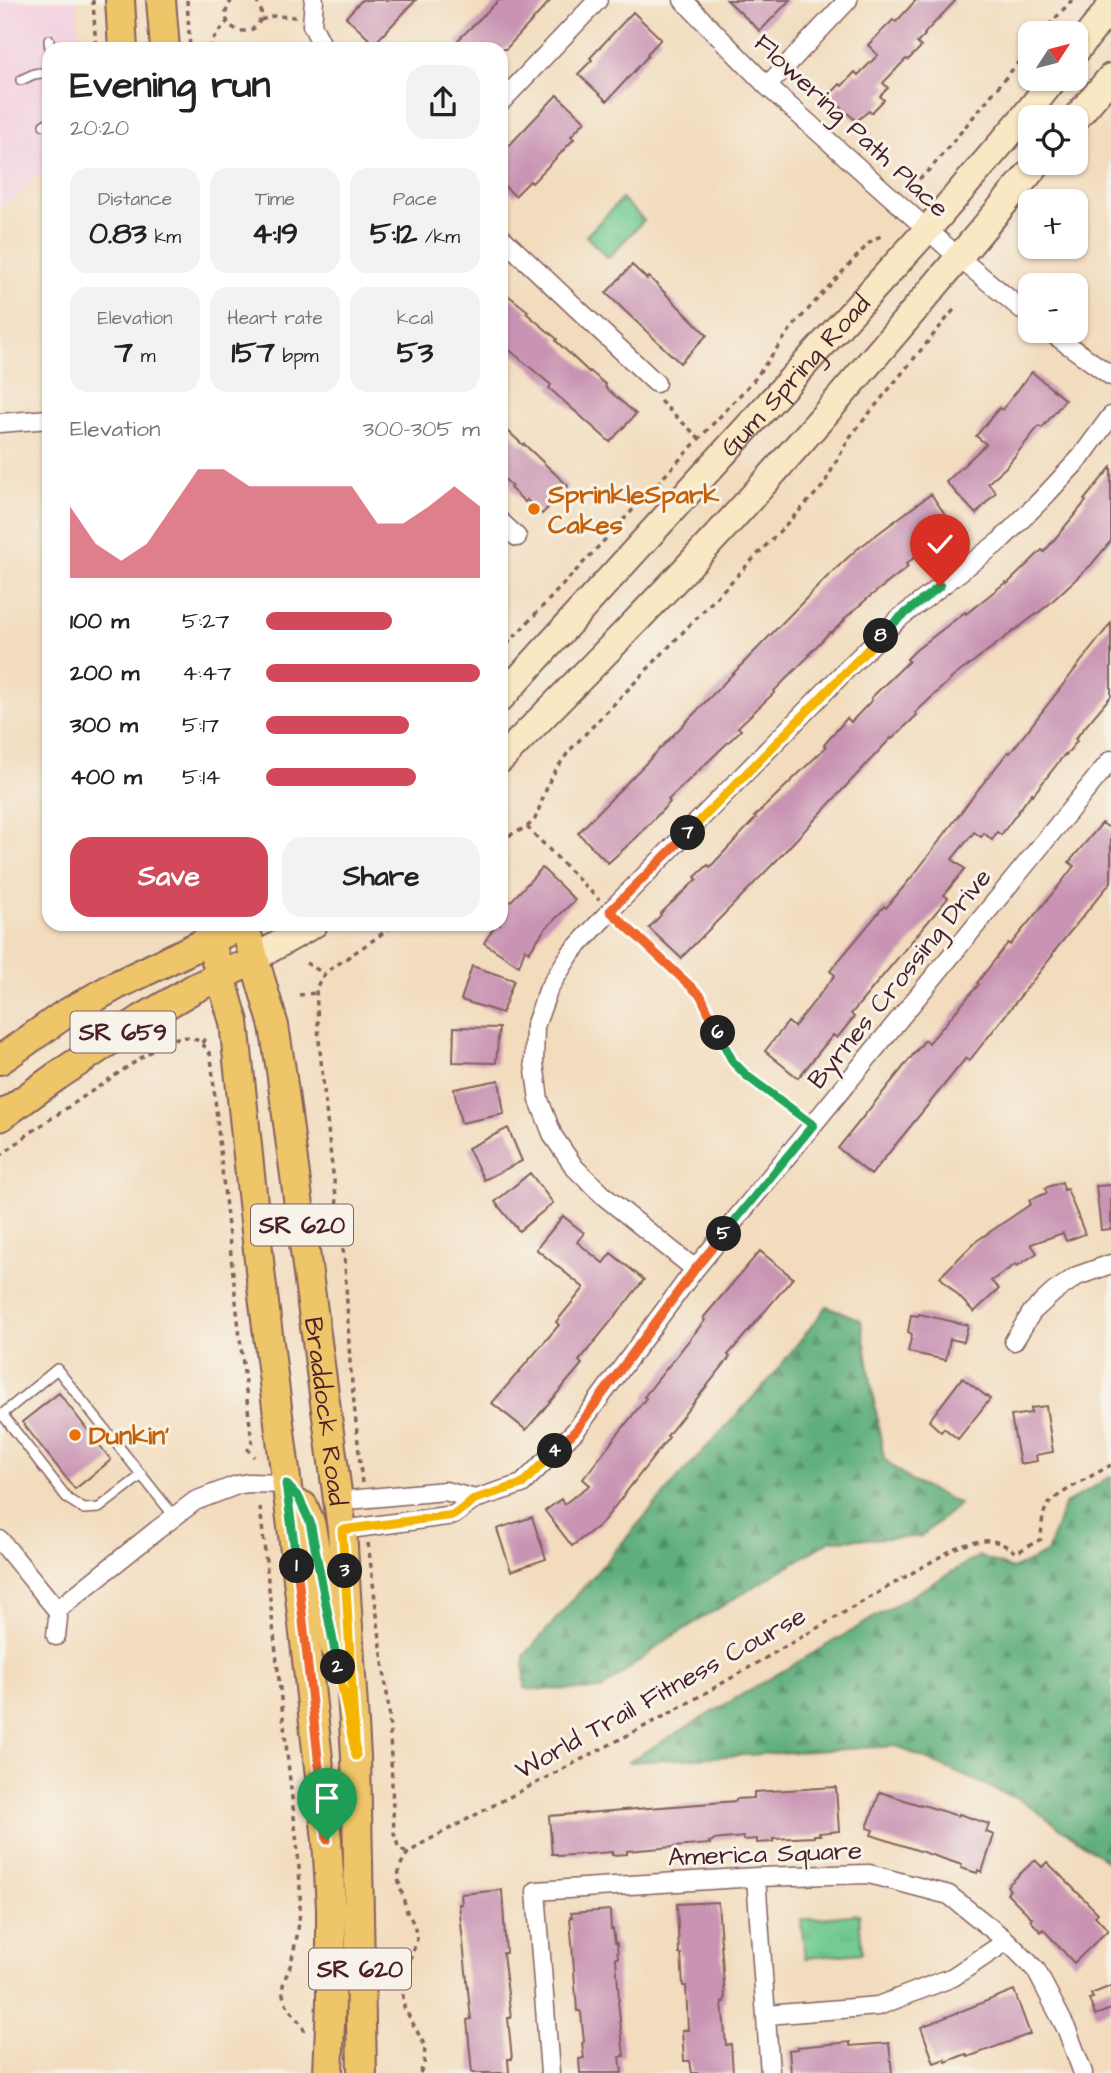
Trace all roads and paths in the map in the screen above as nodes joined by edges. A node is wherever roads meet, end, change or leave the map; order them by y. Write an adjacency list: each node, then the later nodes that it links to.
1 (93, 0): 17 (path)
2 (120, 0): 18 (main road)
3 (161, 0): 19 (main road)
4 (187, 0): 20 (path)
5 (232, 0): 15 (path)
6 (255, 0): 13 (path)
7 (598, 0): 29 (street)
8 (683, 0): 26 (street, Flowering Path Place)
9 (848, 0): 26 (street)
10 (1072, 0): 14 (path)
11 (1111, 6): 16 (main road)
12 (314, 9): 13 (path); 22 (street)
13 (261, 19): 15 (path)
14 (1053, 21)
15 (227, 22): 21 (path)
16 (1088, 36)
17 (96, 42)
18 (122, 42)
19 (164, 42)
20 (190, 42)
21 (212, 42)
22 (320, 42)
23 (1018, 63): 32 (path)
24 (42, 73): 25 (lane)
25 (21, 80)
26 (767, 86): 33 (street, Flowering Path Place)
27 (1104, 89): 30 (main road)
28 (1044, 91): 33 (main road, Gum Spring Road)
29 (508, 95)
30 (1088, 106)
31 (1028, 175): 36 (main road, Gum Spring Road)
32 (919, 179)
33 (927, 230): 36 (street, Flowering Path Place); 50 (main road, Gum Spring Road)
34 (885, 235): 46 (path)
35 (508, 244): 41 (street)
36 (958, 257): 38 (street, Flowering Path Place); 51 (main road, Gum Spring Road)
37 (957, 306): 53 (path)
38 (1018, 306)
39 (1066, 343): 40 (street)
40 (1111, 376)
41 (656, 383)
42 (660, 401): 46 (path)
43 (1111, 416): 55 (street)
44 (42, 420): 45 (street)
45 (0, 423)
46 (700, 439): 49 (path)
47 (508, 529): 48 (street)
48 (517, 537)
49 (508, 643)
50 (508, 690)
51 (508, 752)
52 (1111, 760): 70 (street, Byrnes Crossing Drive)
53 (527, 827): 54 (path); 55 (path)
54 (508, 836)
55 (610, 911): 70 (path); 73 (street)
56 (245, 931): 60 (main road, Braddock Road / SR 620)
57 (302, 931): 60 (main road, SR 659)
58 (385, 931): 62 (path)
59 (209, 932): 63 (main road, Braddock Road); 68 (main road, SR 659)
60 (253, 959): 63 (main road, SR 659); 82 (main road, Braddock Road / SR 620)
61 (306, 963): 62 (path)
62 (325, 974): 64 (path)
63 (222, 976): 69 (main road, SR 659); 79 (main road, Braddock Road / SR 620)
64 (316, 993): 65 (path); 80 (path)
65 (299, 995)
66 (207, 1035): 67 (path)
67 (202, 1043): 71 (path); 76 (path)
68 (0, 1060)
69 (0, 1117)
70 (813, 1125): 73 (street, Byrnes Crossing Drive)
71 (0, 1156)
72 (1111, 1264): 74 (street)
73 (695, 1269): 81 (street, Byrnes Crossing Drive)
74 (1014, 1341)
75 (1, 1415): 78 (lane); 78 (lane)
76 (254, 1457)
77 (1111, 1465): 90 (path, World Trail Fitness Course)
78 (142, 1475): 84 (lane)
79 (286, 1484): 84 (street); 89 (main road); 95 (main road, Braddock Road / SR 620)
80 (362, 1485)
81 (475, 1499): 82 (street); 85 (street, Byrnes Crossing Drive)
82 (338, 1501): 85 (main road, Braddock Road / SR 620)
83 (260, 1507): 94 (path)
84 (174, 1516): 87 (street)
85 (355, 1534): 89 (main road, Braddock Road / SR 620); 90 (path)
86 (0, 1540): 87 (street)
87 (57, 1610): 88 (street)
88 (55, 1636)
89 (356, 1756): 96 (main road, Braddock Road / SR 620)
90 (407, 1854): 97 (path)
91 (756, 1877): 92 (street, America Square); 93 (street); 98 (street, America Square)
92 (1007, 1941): 93 (street); 100 (street, America Square)
93 (767, 2015): 99 (street)
94 (306, 2034)
95 (328, 2073)
96 (362, 2073)
97 (420, 2073)
98 (550, 2073)
99 (771, 2073)
100 (1083, 2073)

